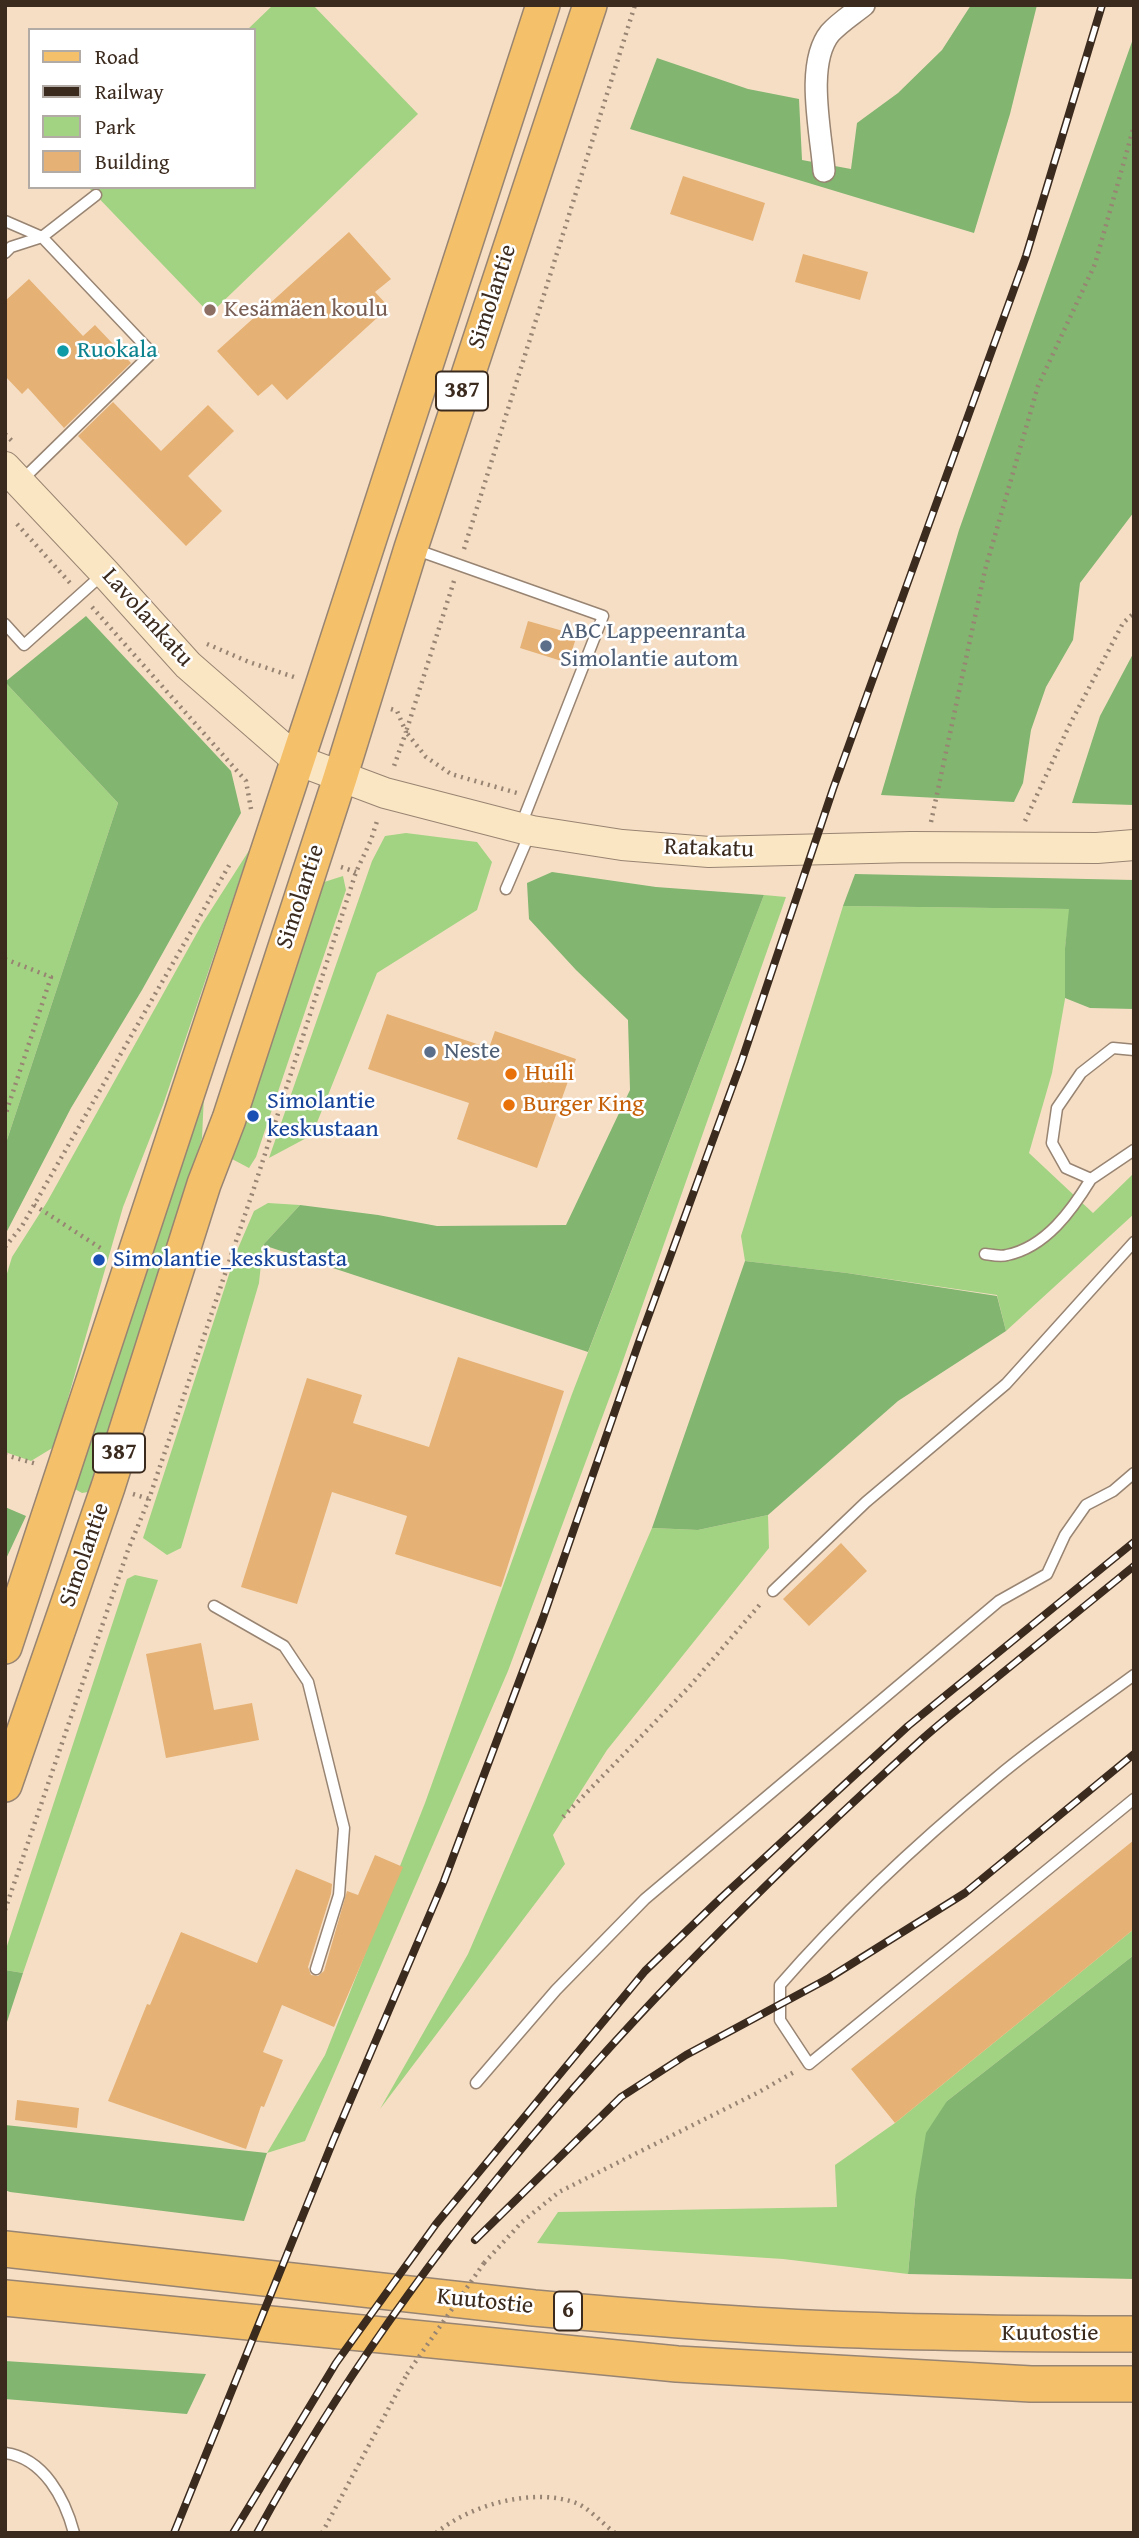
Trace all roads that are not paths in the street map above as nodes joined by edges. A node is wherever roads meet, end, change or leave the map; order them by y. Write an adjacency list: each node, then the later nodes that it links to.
1 (543, 5): 13 (main road, Simolantie)
2 (590, 5): 10 (main road, Simolantie / 387)
3 (864, 5): 4 (street)
4 (824, 171)
5 (96, 195): 7 (lane)
6 (5, 221): 7 (lane)
7 (42, 237): 8 (lane); 9 (lane)
8 (5, 253)
9 (20, 472): 11 (main road, Lavolankatu)
10 (411, 548): 14 (main road, Simolantie / 387); 15 (lane)
11 (105, 573): 12 (lane); 13 (main road, Lavolankatu)
12 (5, 624)
13 (297, 760): 14 (main road, Ratakatu); 26 (main road, Simolantie)
14 (340, 778): 15 (main road, Ratakatu); 28 (main road, Simolantie / 387)
15 (526, 829): 16 (main road, Ratakatu); 17 (lane)
16 (1134, 845)
17 (506, 889)
18 (1134, 1049): 20 (lane)
19 (1134, 1150): 20 (lane)
20 (1091, 1179): 22 (lane)
21 (1134, 1242): 24 (lane)
22 (985, 1254)
23 (1134, 1473): 31 (lane)
24 (773, 1591)
25 (214, 1606): 30 (lane)
26 (5, 1647)
27 (1134, 1675): 29 (lane)
28 (5, 1785)
29 (1134, 1800)
30 (316, 1969)
31 (476, 2083)
32 (5, 2229): 35 (highway)
33 (5, 2249): 35 (highway, Kuutostie / 6)
34 (5, 2298): 37 (highway, Kuutostie / 6)
35 (534, 2308): 36 (highway, Kuutostie / 6)
36 (1134, 2334)
37 (1134, 2384)
38 (5, 2453): 39 (lane)
39 (74, 2533)

